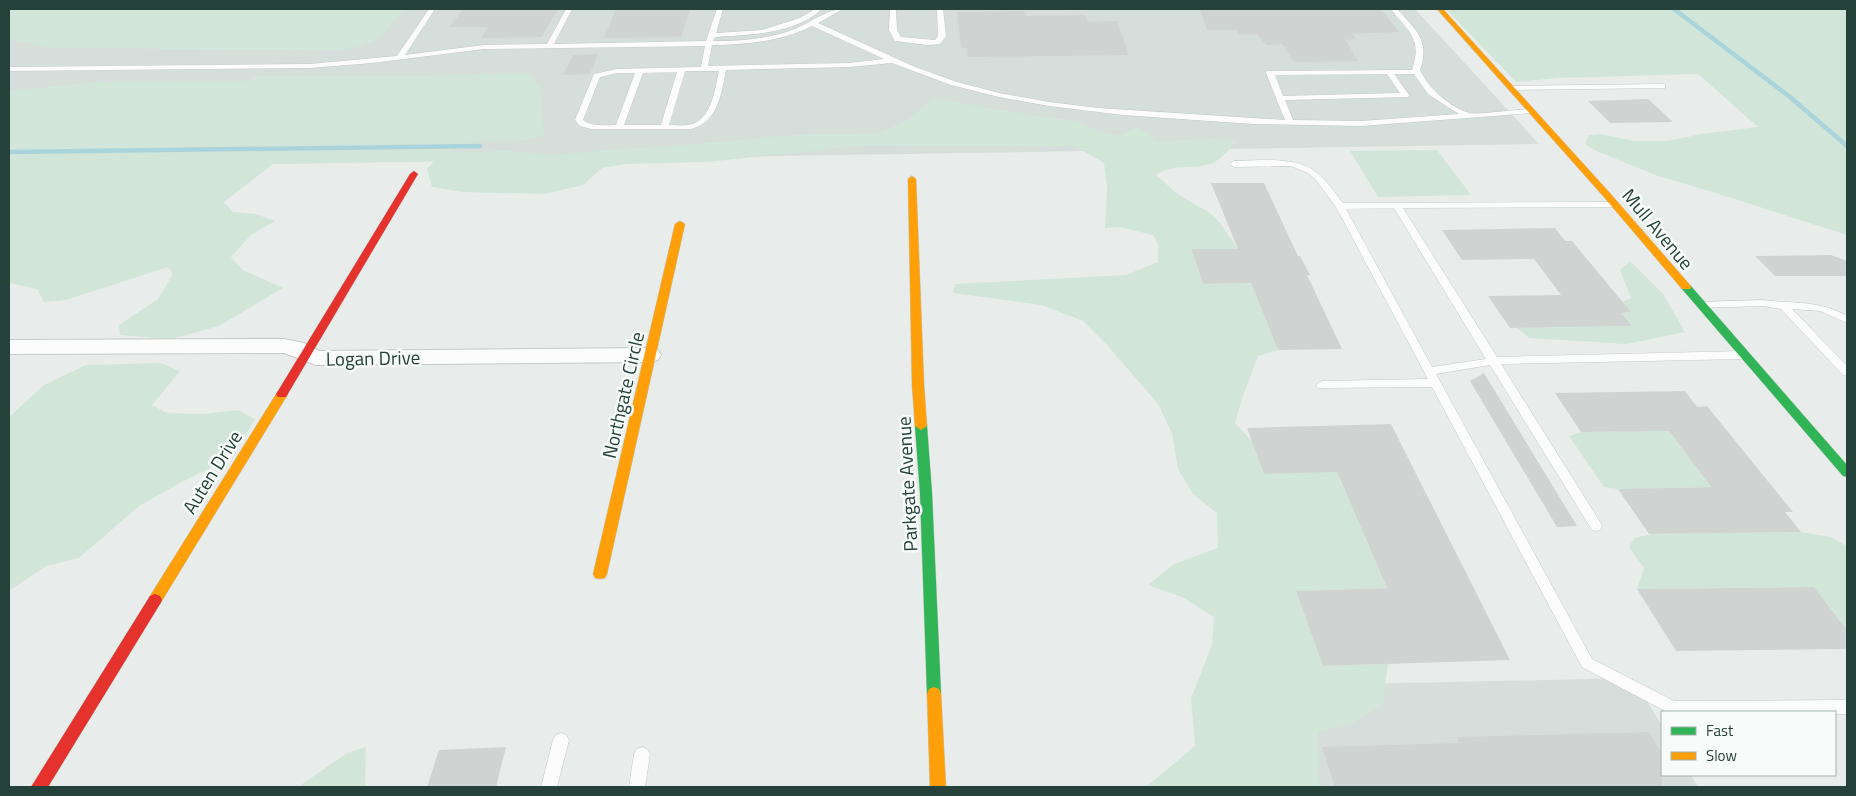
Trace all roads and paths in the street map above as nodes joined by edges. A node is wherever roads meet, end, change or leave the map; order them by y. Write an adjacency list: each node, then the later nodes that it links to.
1 (432, 9): 14 (lane)
2 (568, 9): 13 (lane)
3 (720, 9): 11 (lane)
4 (819, 9): 11 (lane)
5 (840, 9): 10 (lane)
6 (893, 9): 7 (lane)
7 (940, 9)
8 (1394, 9): 22 (lane)
9 (1440, 9): 24 (street, Mull Avenue)
10 (814, 24): 12 (lane); 15 (lane)
11 (711, 35): 12 (lane)
12 (709, 43): 13 (lane); 19 (lane)
13 (549, 46): 14 (lane)
14 (399, 58): 17 (lane)
15 (892, 61): 16 (lane); 28 (lane)
16 (723, 68): 19 (lane); 30 (lane)
17 (9, 69)
18 (682, 69): 19 (lane); 20 (lane); 30 (lane)
19 (704, 69)
20 (640, 70): 29 (lane); 29 (lane)
21 (1388, 71): 22 (lane); 25 (lane); 25 (lane)
22 (1417, 72): 27 (lane)
23 (1662, 86): 24 (lane)
24 (1511, 88): 26 (street, Mull Avenue)
25 (1280, 98): 28 (lane)
26 (1531, 111): 27 (lane); 34 (street, Mull Avenue)
27 (1468, 116): 28 (lane)
28 (1290, 122)
29 (619, 127): 30 (lane)
30 (664, 127)
31 (1234, 164): 35 (lane)
32 (414, 174): 42 (street, Auten Drive)
33 (912, 179): 59 (street, Parkgate Avenue)
34 (1614, 204): 36 (lane); 38 (street, Mull Avenue)
35 (1340, 206): 36 (lane); 46 (lane)
36 (1397, 206): 45 (lane)
37 (680, 224): 43 (street, Northgate Circle)
38 (1700, 304): 39 (lane); 44 (street, Mull Avenue)
39 (1784, 306): 40 (lane); 47 (lane)
40 (1847, 320)
41 (9, 347): 42 (street, Logan Drive)
42 (306, 354): 43 (street, Logan Drive); 56 (street, Auten Drive)
43 (650, 355): 52 (street, Northgate Circle)
44 (1744, 355): 45 (lane); 50 (street, Mull Avenue)
45 (1494, 361): 46 (lane); 51 (lane)
46 (1429, 371): 48 (lane)
47 (1847, 372)
48 (1435, 384): 49 (lane); 53 (lane)
49 (1322, 385)
50 (1847, 474)
51 (1596, 526)
52 (600, 574)
53 (1847, 707)
54 (561, 740): 57 (lane)
55 (642, 754): 58 (lane)
56 (39, 787)
57 (549, 787)
58 (636, 787)
59 (938, 787)

